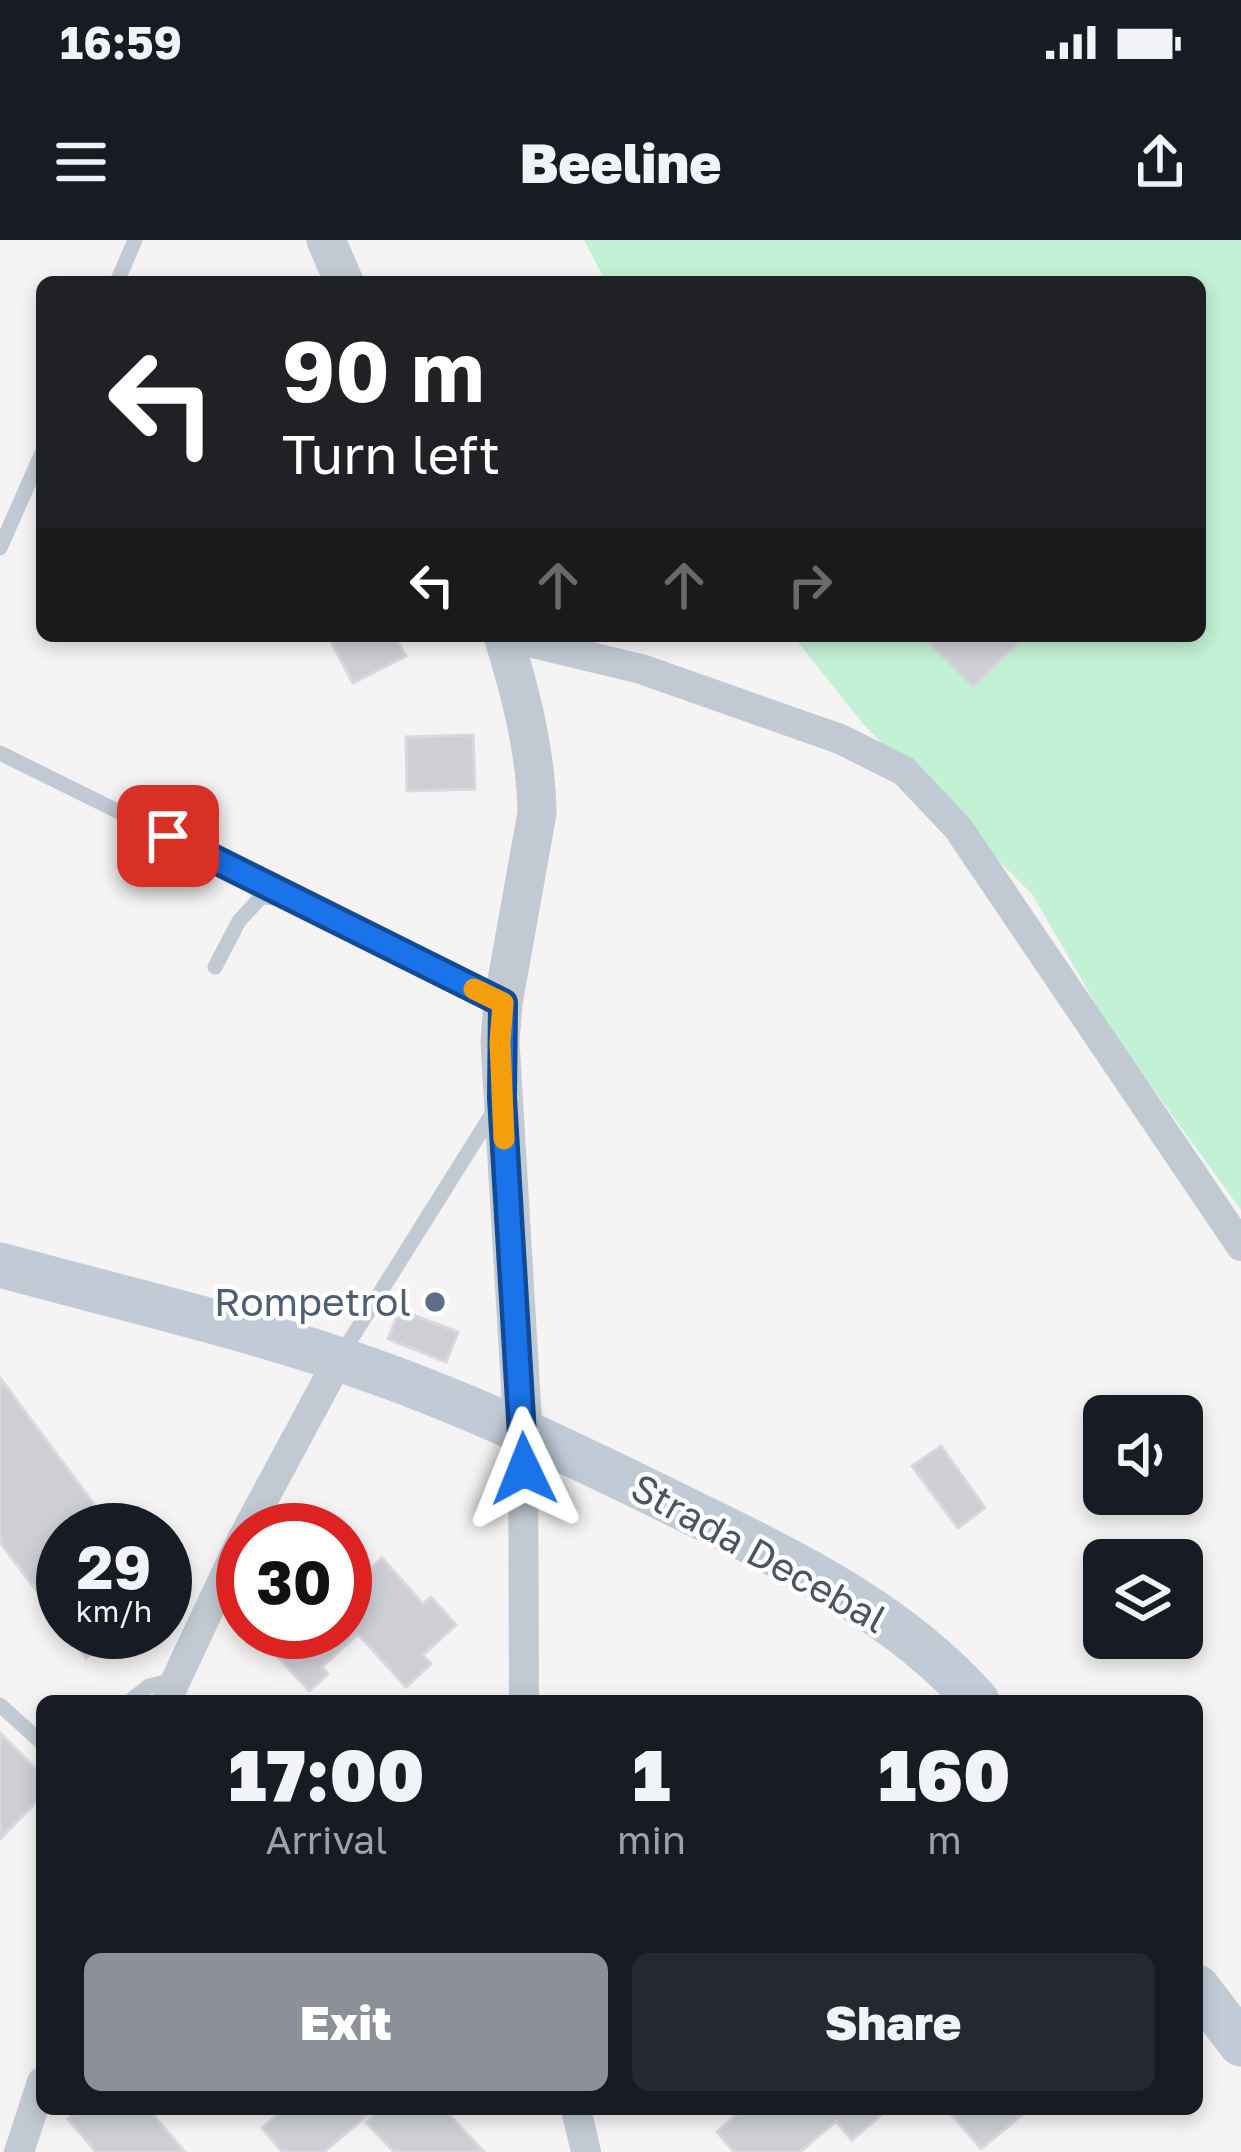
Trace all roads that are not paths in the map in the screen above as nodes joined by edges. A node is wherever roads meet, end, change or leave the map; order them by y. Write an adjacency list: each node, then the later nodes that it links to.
1 (135, 240): 3 (lane)
2 (326, 240): 4 (street)
3 (120, 276)
4 (341, 276)
5 (36, 466): 6 (lane)
6 (0, 548)
7 (506, 642): 12 (street)
8 (529, 642): 14 (street)
9 (0, 753): 10 (lane)
10 (295, 898): 11 (lane); 12 (lane)
11 (215, 967)
12 (503, 1003): 13 (street)
13 (502, 1098): 16 (lane); 17 (street)
14 (1241, 1246)
15 (0, 1264): 16 (main road, Strada Decebal)
16 (339, 1359): 17 (main road, Strada Decebal); 18 (street)
17 (524, 1430): 22 (street); 23 (main road, Strada Decebal)
18 (262, 1503)
19 (216, 1594): 20 (street)
20 (169, 1691): 21 (lane)
21 (137, 1695)
22 (524, 1695)
23 (971, 1695)
24 (0, 1705): 25 (lane)
25 (36, 1738)
26 (1203, 1995): 27 (main road)
27 (1241, 2044)
28 (36, 2100): 30 (street)
29 (577, 2115): 31 (street)
30 (19, 2152)
31 (586, 2152)

